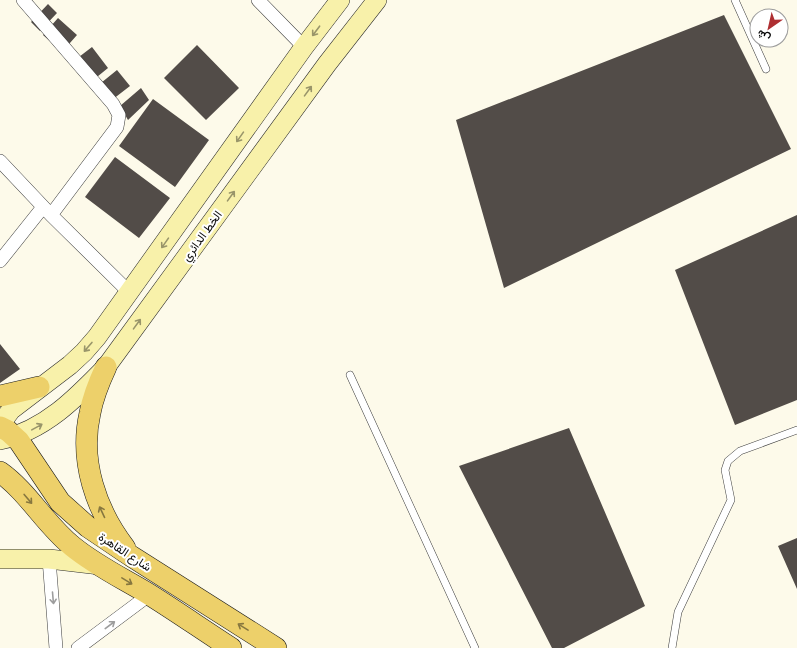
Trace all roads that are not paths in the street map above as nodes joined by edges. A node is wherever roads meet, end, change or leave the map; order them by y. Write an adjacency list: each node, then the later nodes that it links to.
1 (23, 0): 10 (street)
2 (258, 0): 6 (street)
3 (340, 0): 6 (main road, one-way to 6)
4 (377, 0): 7 (main road, الخط الدائري)
5 (735, 0): 8 (lane)
6 (304, 47): 7 (main road); 12 (main road, one-way to 12)
7 (327, 64): 13 (main road, الخط الدائري, one-way to 7)
8 (766, 69)
9 (0, 160): 10 (street)
10 (47, 211): 11 (street); 12 (street)
11 (0, 261)
12 (129, 292): 15 (main road, one-way to 15)
13 (106, 366): 18 (main road, الخط الدائري, one-way to 13); 20 (main road, one-way to 13)
14 (350, 375): 31 (lane)
15 (39, 387): 16 (main road); 18 (main road)
16 (0, 396)
17 (797, 430): 32 (lane)
18 (3, 432): 20 (main road, شارع القاهرة)
19 (0, 472): 23 (main road, شارع القاهرة, one-way to 23)
20 (131, 556): 24 (main road, شارع القاهرة)
21 (0, 559): 22 (main road)
22 (49, 559): 23 (main road); 27 (street, one-way to 27)
23 (100, 565): 25 (main road, شارع القاهرة, one-way to 25)
24 (187, 592): 26 (main road); 30 (main road, شارع القاهرة, one-way to 24)
25 (149, 595): 26 (main road, شارع القاهرة); 28 (street, one-way to 25)
26 (176, 612): 29 (main road, شارع القاهرة)
27 (56, 648)
28 (78, 648)
29 (232, 648)
30 (276, 648)
31 (475, 648)
32 (672, 648)

